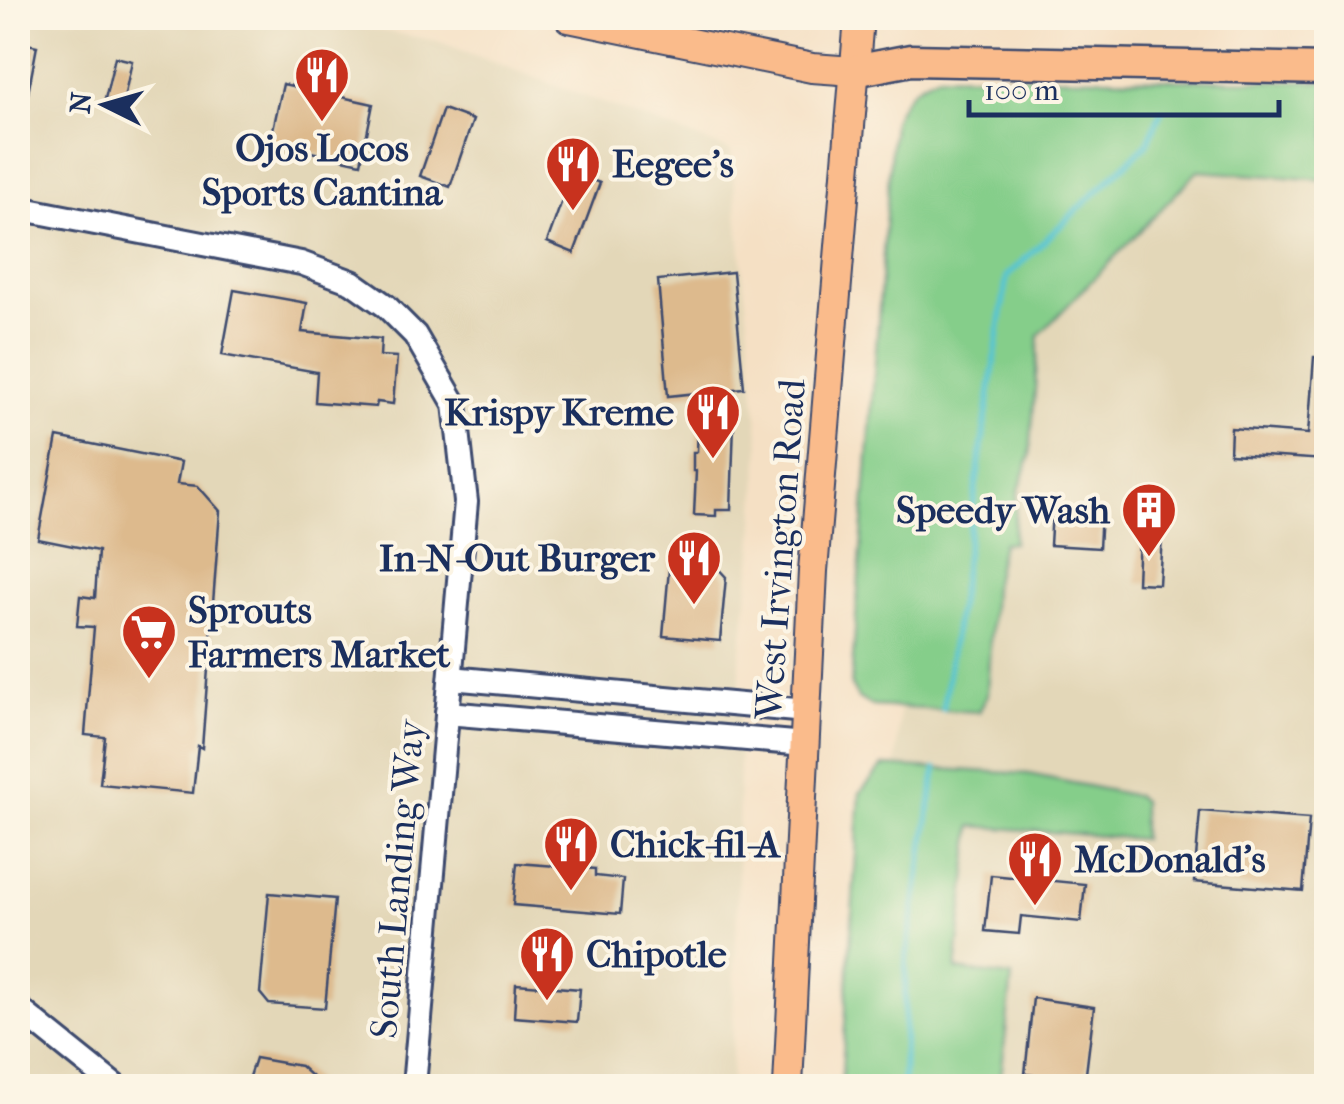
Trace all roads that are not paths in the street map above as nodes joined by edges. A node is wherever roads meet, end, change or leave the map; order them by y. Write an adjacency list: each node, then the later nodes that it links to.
1 (569, 18): 4 (main road)
2 (859, 18): 4 (main road, West Irvington Road)
3 (1326, 69): 4 (highway)
4 (854, 71): 7 (main road, West Irvington Road)
5 (18, 208): 6 (street, South Landing Way)
6 (451, 678): 7 (street); 8 (street, South Landing Way)
7 (806, 711): 9 (main road, West Irvington Road)
8 (448, 713): 9 (street); 12 (street, South Landing Way)
9 (805, 744): 13 (main road, West Irvington Road)
10 (18, 1008): 11 (street)
11 (116, 1086)
12 (414, 1086)
13 (788, 1086)

